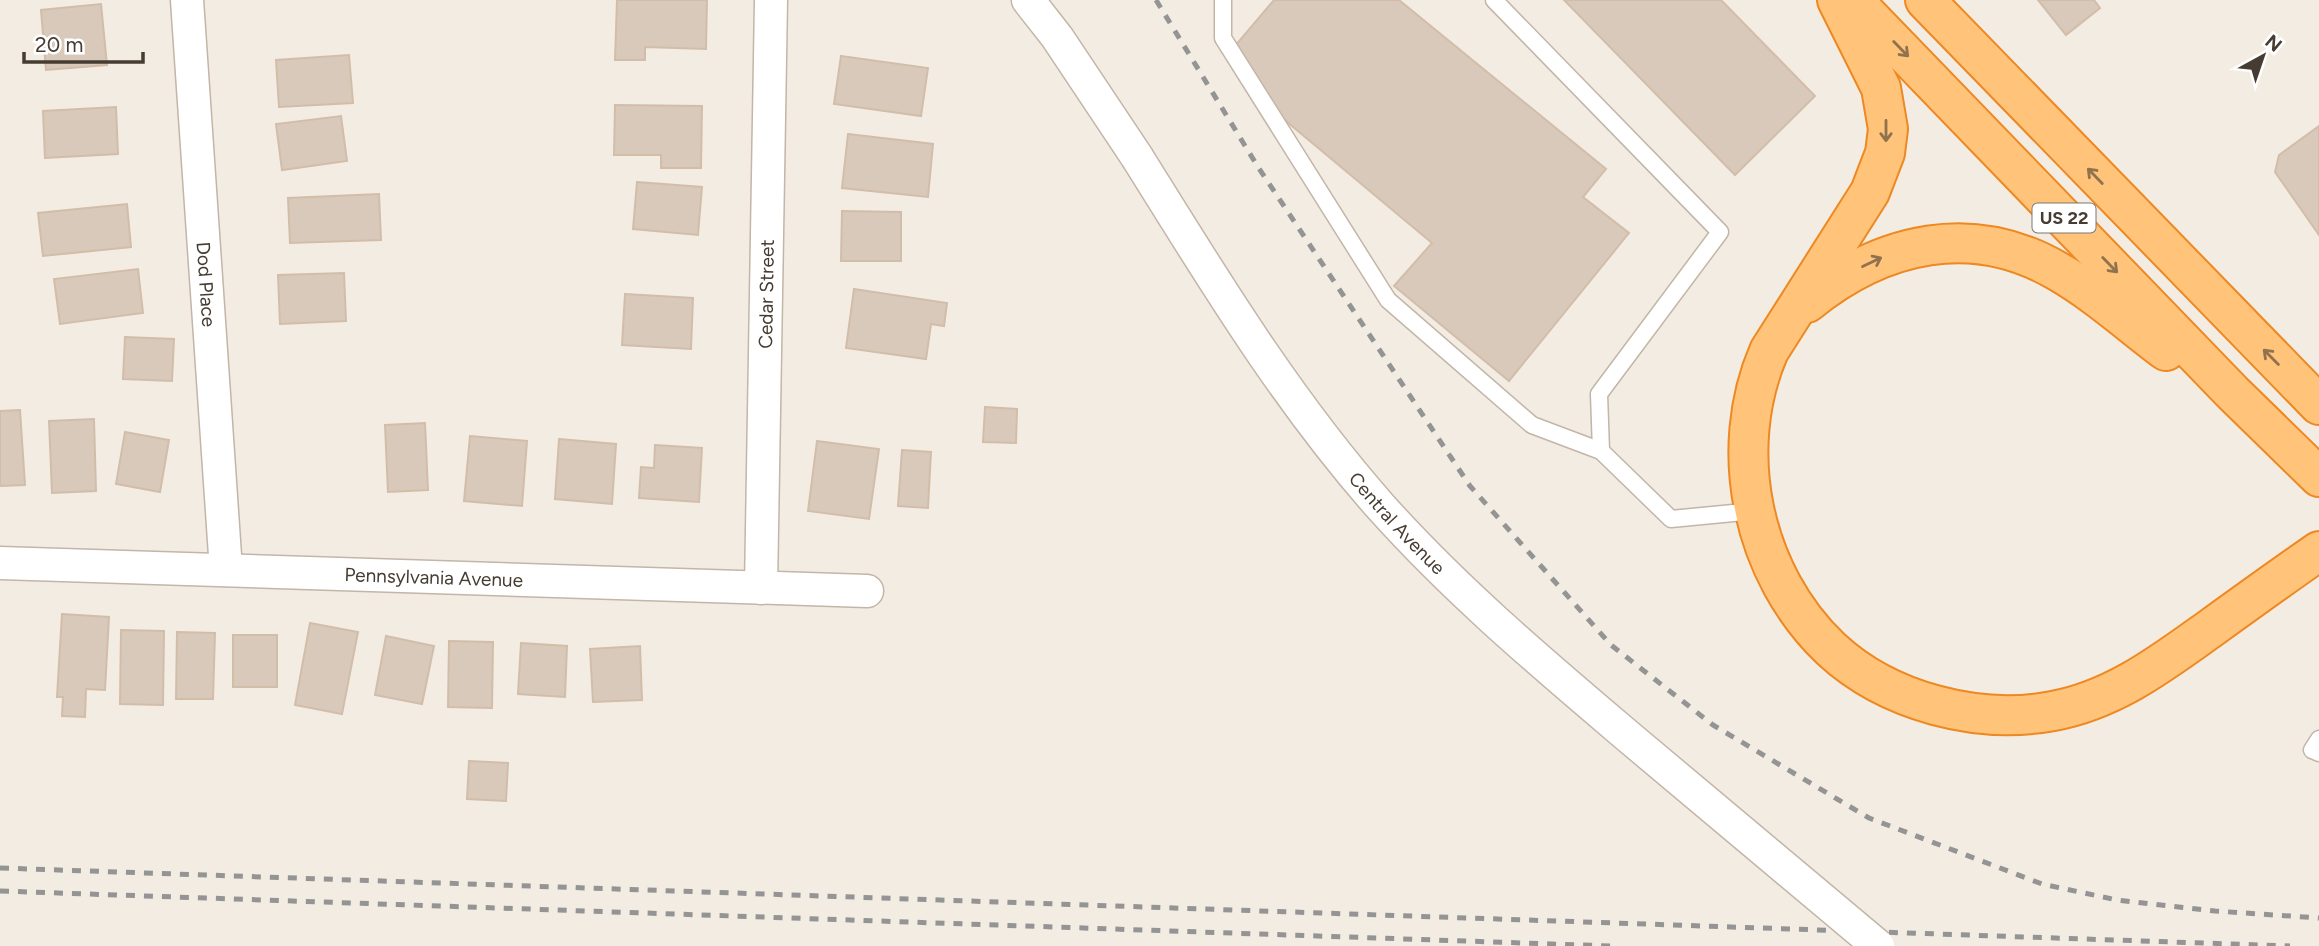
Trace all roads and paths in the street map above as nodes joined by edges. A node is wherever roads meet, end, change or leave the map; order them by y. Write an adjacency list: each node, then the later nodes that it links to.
1 (187, 0): 17 (street, Dod Place)
2 (771, 0): 18 (street, Cedar Street)
3 (1028, 0): 22 (street, Central Avenue, bridge)
4 (1223, 0): 12 (lane)
5 (1494, 0): 12 (lane)
6 (1837, 0): 9 (highway, one-way to 9)
7 (1853, 0): 11 (highway, US 22, one-way to 11)
8 (1925, 0): 10 (highway, US 22, one-way to 8)
9 (1795, 313): 11 (highway, one-way to 11); 14 (highway)
10 (2319, 405)
11 (2275, 436): 13 (highway, US 22)
12 (1601, 452): 14 (lane)
13 (2319, 477)
14 (1754, 511): 15 (highway)
15 (2319, 551)
16 (0, 563): 17 (street, Pennsylvania Avenue)
17 (226, 570): 18 (street, Pennsylvania Avenue)
18 (761, 588): 19 (street, Pennsylvania Avenue)
19 (867, 591)
20 (2319, 739): 21 (lane)
21 (2319, 753)
22 (1878, 946)

